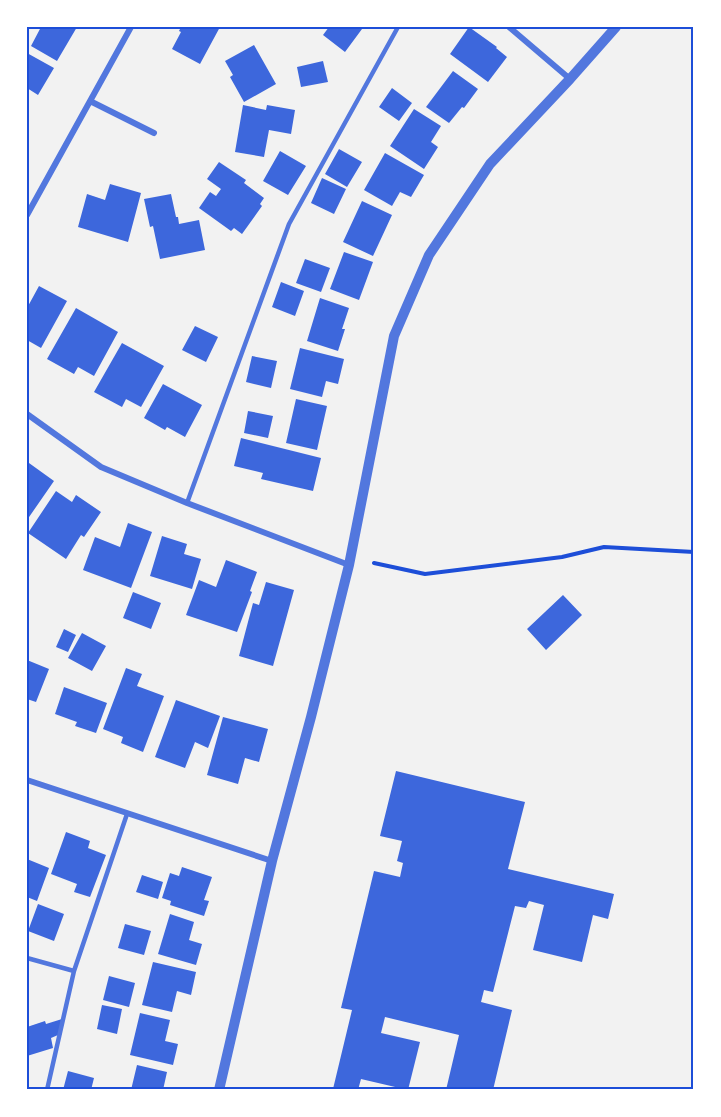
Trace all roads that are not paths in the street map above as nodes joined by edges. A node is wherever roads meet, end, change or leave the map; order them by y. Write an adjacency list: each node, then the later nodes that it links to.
1 (131, 27): 6 (street)
2 (398, 27): 10 (lane)
3 (509, 27): 5 (street)
4 (616, 27): 5 (street)
5 (570, 79): 11 (street)
6 (90, 101): 7 (street); 8 (street)
7 (154, 133)
8 (27, 215)
9 (27, 414): 10 (street)
10 (187, 503): 11 (street)
11 (349, 566): 14 (street)
12 (27, 780): 13 (street)
13 (127, 814): 14 (street); 16 (lane)
14 (272, 861): 18 (street)
15 (27, 958): 16 (lane)
16 (74, 971): 17 (lane)
17 (47, 1090)
18 (219, 1090)

